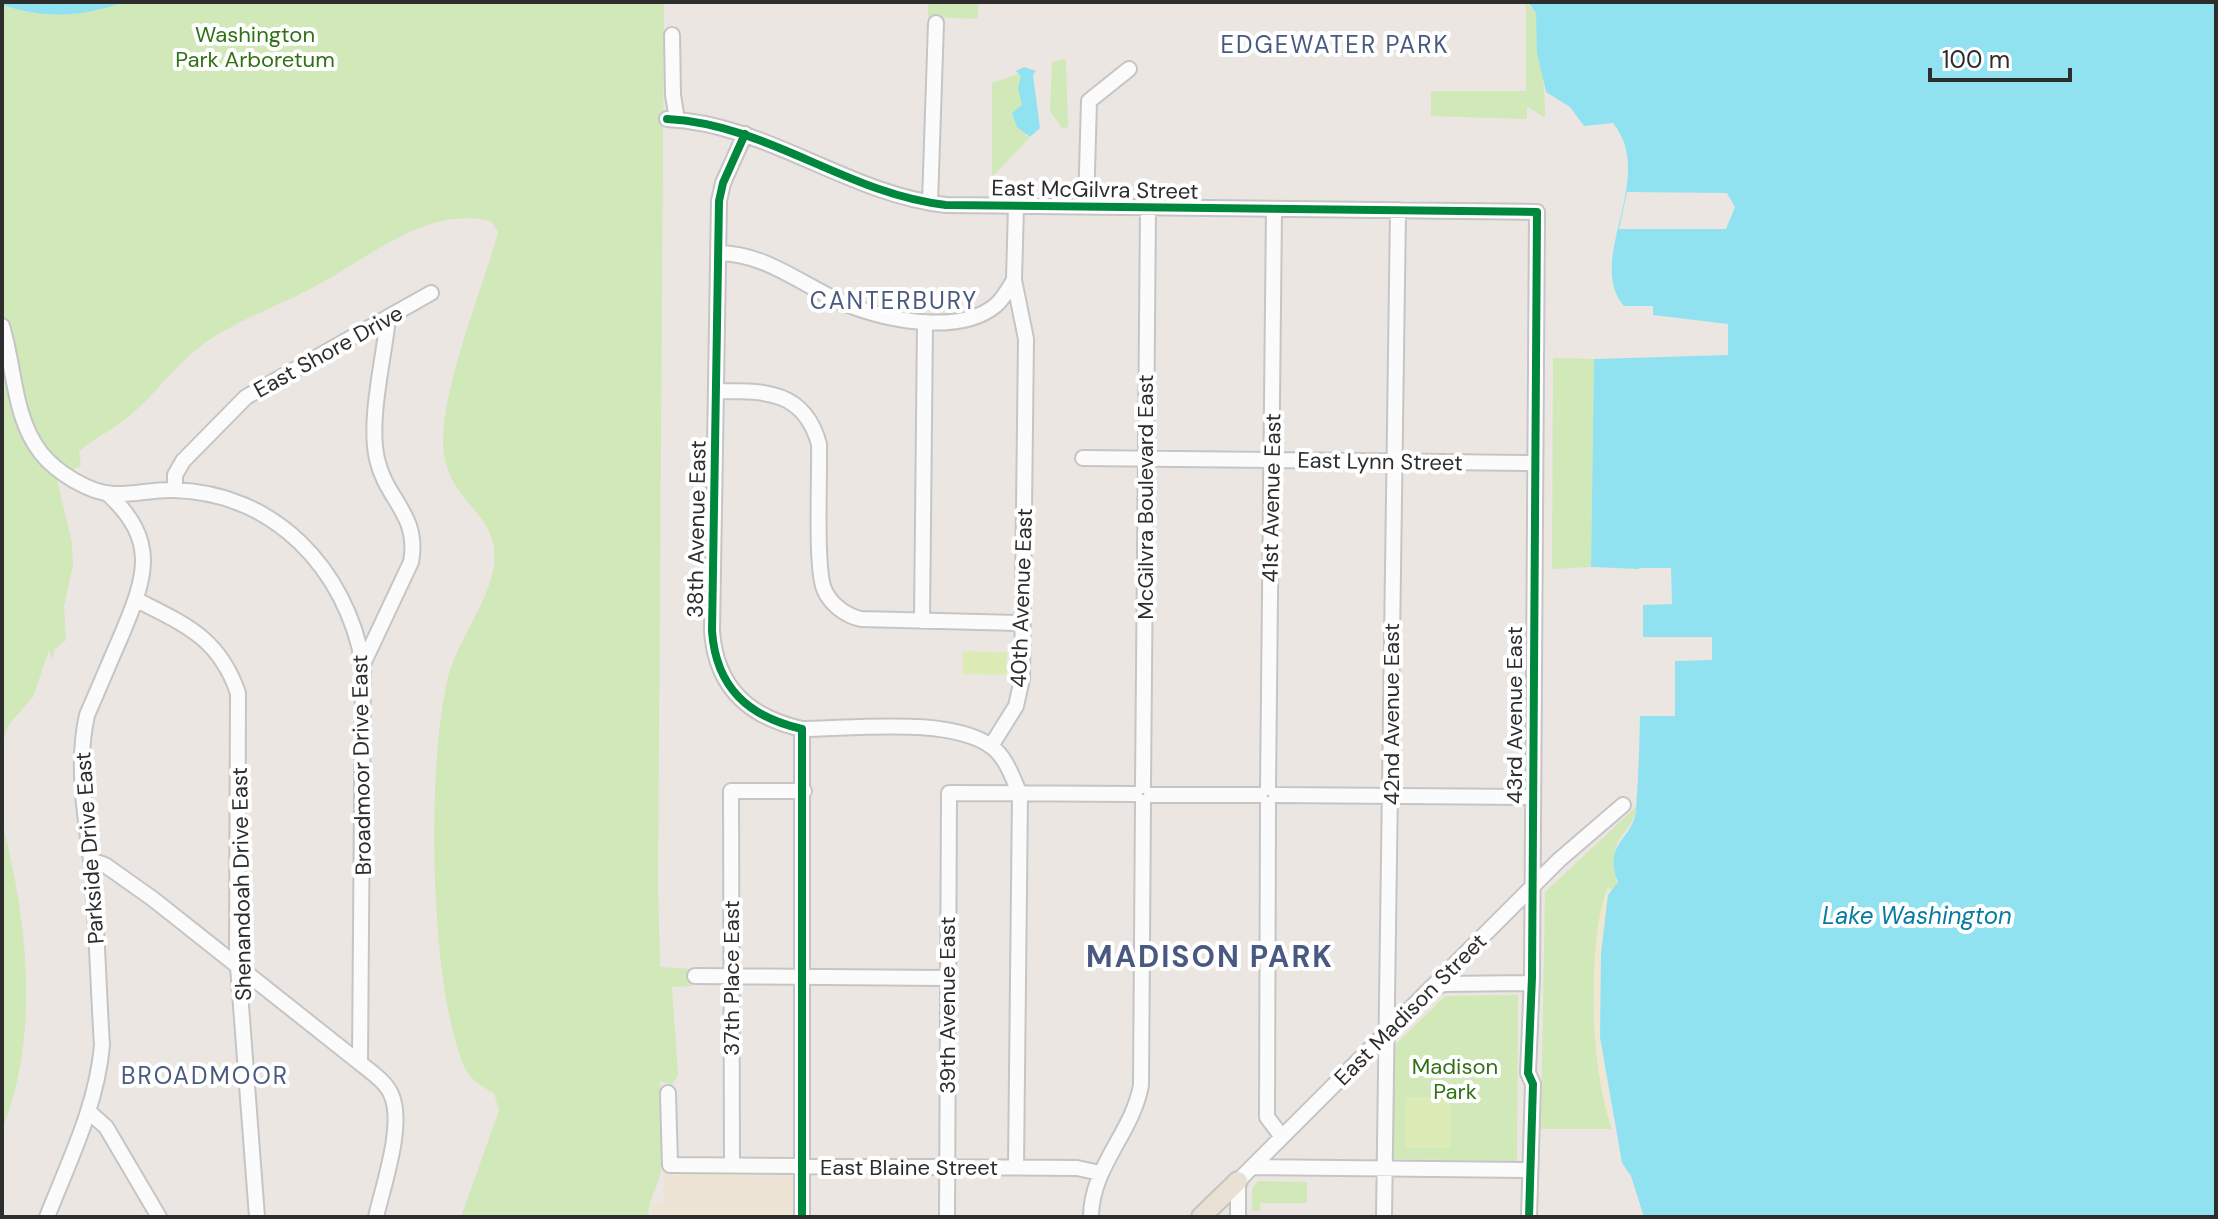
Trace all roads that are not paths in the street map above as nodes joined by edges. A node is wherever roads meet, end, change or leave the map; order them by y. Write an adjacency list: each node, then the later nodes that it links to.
1 (936, 23): 5 (street)
2 (672, 35): 4 (street, East McGilvra Street)
3 (1129, 69): 7 (street)
4 (745, 134): 5 (street, East McGilvra Street); 12 (street, 38th Avenue East)
5 (930, 203): 6 (street, East McGilvra Street)
6 (1016, 206): 7 (street, East McGilvra Street); 13 (street, 40th Avenue East)
7 (1086, 207): 8 (street, East McGilvra Street)
8 (1148, 208): 9 (street, East McGilvra Street); 20 (street, McGilvra Boulevard East)
9 (1274, 209): 10 (street, East McGilvra Street); 21 (street, 41st Avenue East)
10 (1398, 210): 11 (street, East McGilvra Street); 22 (street, 42nd Avenue East)
11 (1537, 212): 23 (street, 43rd Avenue East)
12 (719, 253): 16 (street); 18 (street, 38th Avenue East)
13 (1014, 280): 16 (street); 30 (street, 40th Avenue East)
14 (431, 293): 15 (street, East Shore Drive)
15 (388, 318): 24 (street, East Shore Drive); 27 (street)
16 (925, 322): 29 (street)
17 (2, 326): 25 (street, Broadmoor Drive East)
18 (717, 391): 29 (street); 32 (street, 38th Avenue East)
19 (1083, 458): 20 (street, East Lynn Street)
20 (1145, 459): 21 (street, East Lynn Street); 36 (street, McGilvra Boulevard East)
21 (1271, 459): 22 (street, East Lynn Street); 37 (street, 41st Avenue East)
22 (1393, 461): 23 (street, East Lynn Street); 38 (street, 42nd Avenue East)
23 (1533, 463): 39 (street, 43rd Avenue East)
24 (175, 490): 25 (street, Broadmoor Drive East); 28 (street, Broadmoor Drive East)
25 (107, 493): 26 (street, Parkside Drive East)
26 (137, 600): 41 (street, Parkside Drive East); 46 (street, Shenandoah Drive East)
27 (384, 617): 28 (street); 31 (street)
28 (352, 618): 31 (street, Broadmoor Drive East)
29 (922, 621): 30 (street)
30 (1022, 623): 33 (street, 40th Avenue East)
31 (363, 664): 55 (street, Broadmoor Drive East)
32 (802, 729): 33 (street, 38th Avenue East); 34 (street)
33 (991, 746): 35 (street)
34 (804, 791): 48 (street, 37th Place East); 49 (street)
35 (1020, 794): 36 (street); 50 (street, 39th Avenue East); 62 (street)
36 (1143, 794): 37 (street); 66 (street, McGilvra Boulevard East)
37 (1268, 795): 38 (street); 58 (street, 41st Avenue East)
38 (1390, 795): 39 (street); 54 (street, 42nd Avenue East)
39 (1532, 797): 42 (street, 43rd Avenue East)
40 (1623, 805): 42 (street, East Madison Street)
41 (91, 860): 46 (street); 57 (street, Parkside Drive East)
42 (1532, 890): 43 (street, East Madison Street); 44 (street, 43rd Avenue East)
43 (1509, 912): 44 (street); 45 (street, East Madison Street)
44 (1532, 918): 51 (street, 43rd Avenue East)
45 (1456, 962): 52 (street); 53 (street, East Madison Street)
46 (239, 968): 55 (street); 70 (street, Shenandoah Drive East)
47 (695, 976): 48 (street)
48 (731, 976): 49 (street); 59 (street, 37th Place East)
49 (805, 977): 50 (street); 60 (street)
50 (946, 978): 61 (street, 39th Avenue East)
51 (1529, 983): 52 (street); 65 (street, 43rd Avenue East)
52 (1463, 984): 53 (street)
53 (1427, 990): 54 (street, East Madison Street)
54 (1385, 1035): 58 (street, East Madison Street); 64 (street, 42nd Avenue East)
55 (360, 1063): 71 (street)
56 (668, 1093): 59 (street, East Blaine Street)
57 (88, 1111): 68 (street, Parkside Drive East); 69 (street)
58 (1282, 1137): 63 (street, East Madison Street)
59 (732, 1165): 60 (street, East Blaine Street)
60 (802, 1166): 61 (street, East Blaine Street); 72 (street)
61 (948, 1167): 62 (street, East Blaine Street); 73 (street, 39th Avenue East)
62 (1016, 1167): 66 (street, East Blaine Street)
63 (1252, 1167): 64 (street); 67 (street, East Madison Street)
64 (1384, 1168): 65 (street); 77 (street, 42nd Avenue East)
65 (1530, 1170): 78 (street, 43rd Avenue East)
66 (1100, 1173): 74 (street, McGilvra Boulevard East)
67 (1238, 1181): 75 (main road, East Madison Street); 76 (street)
68 (47, 1217)
69 (159, 1217)
70 (257, 1217)
71 (376, 1217)
72 (802, 1217)
73 (947, 1217)
74 (1091, 1217)
75 (1201, 1217)
76 (1238, 1217)
77 (1384, 1217)
78 (1529, 1217)

